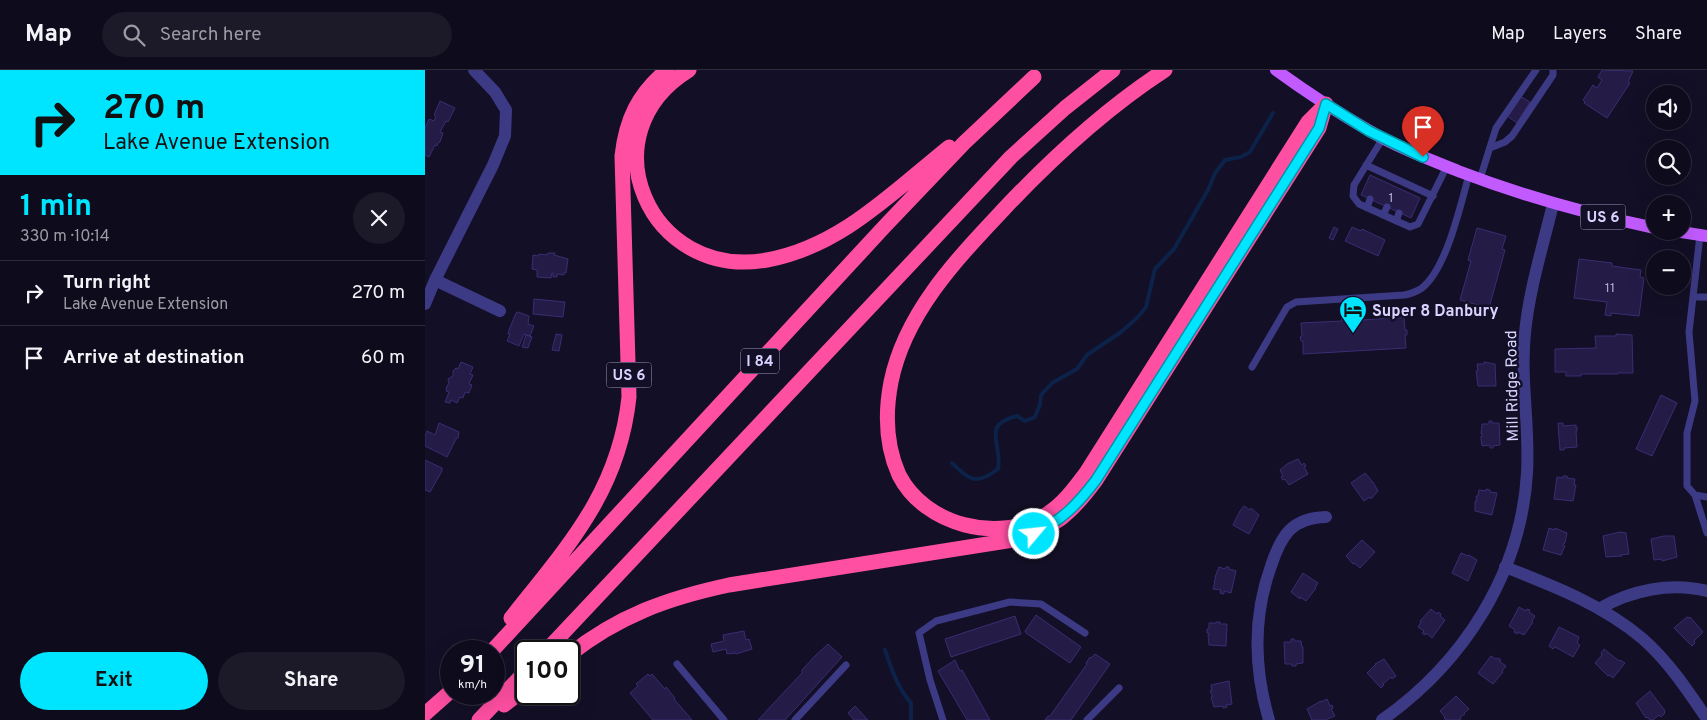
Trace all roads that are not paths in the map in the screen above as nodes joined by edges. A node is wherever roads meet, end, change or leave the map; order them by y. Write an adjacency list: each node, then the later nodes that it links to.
1 (474, 70): 26 (street)
2 (667, 70): 40 (highway, US 6)
3 (689, 70): 9 (highway)
4 (1113, 70): 42 (highway, I 84)
5 (1165, 70): 10 (highway)
6 (1276, 70): 10 (main road, US 6)
7 (1536, 70): 12 (lane)
8 (1553, 70): 12 (lane)
9 (1037, 73): 41 (highway, I 84)
10 (1326, 104): 11 (main road, US 6); 43 (highway)
11 (1383, 138): 13 (lane); 14 (main road, US 6)
12 (1490, 148): 15 (lane)
13 (1366, 165): 16 (lane); 20 (lane)
14 (1447, 166): 15 (main road, US 6); 16 (lane)
15 (1474, 177): 18 (main road, US 6); 31 (lane)
16 (1433, 196): 23 (lane)
17 (1370, 199): 20 (lane)
18 (1553, 204): 24 (main road, US 6); 36 (street, Mill Ridge Road)
19 (1387, 207): 22 (lane)
20 (1367, 208): 22 (lane)
21 (1399, 212): 23 (lane)
22 (1383, 215): 23 (lane)
23 (1396, 221)
24 (1646, 226)
25 (1703, 236): 27 (lane)
26 (435, 280): 29 (street); 30 (street)
27 (1693, 297): 28 (lane); 32 (lane)
28 (1707, 297)
29 (425, 304)
30 (500, 311)
31 (1252, 367)
32 (1695, 496): 33 (lane); 35 (lane)
33 (1707, 496)
34 (1325, 517): 58 (street)
35 (1707, 533)
36 (1505, 567): 38 (street); 59 (street, Mill Ridge Road)
37 (1707, 591): 38 (street)
38 (1599, 609): 51 (street)
39 (1085, 633): 56 (lane)
40 (493, 640)
41 (502, 640)
42 (556, 640)
43 (580, 647)
44 (677, 664): 54 (lane)
45 (846, 664): 55 (lane)
46 (515, 682): 52 (highway)
47 (1119, 688): 57 (lane)
48 (515, 697): 53 (highway)
49 (440, 701): 50 (highway)
50 (425, 714)
51 (1707, 719)
52 (479, 720)
53 (485, 720)
54 (724, 720)
55 (795, 720)
56 (943, 720)
57 (1087, 720)
58 (1269, 720)
59 (1382, 720)

